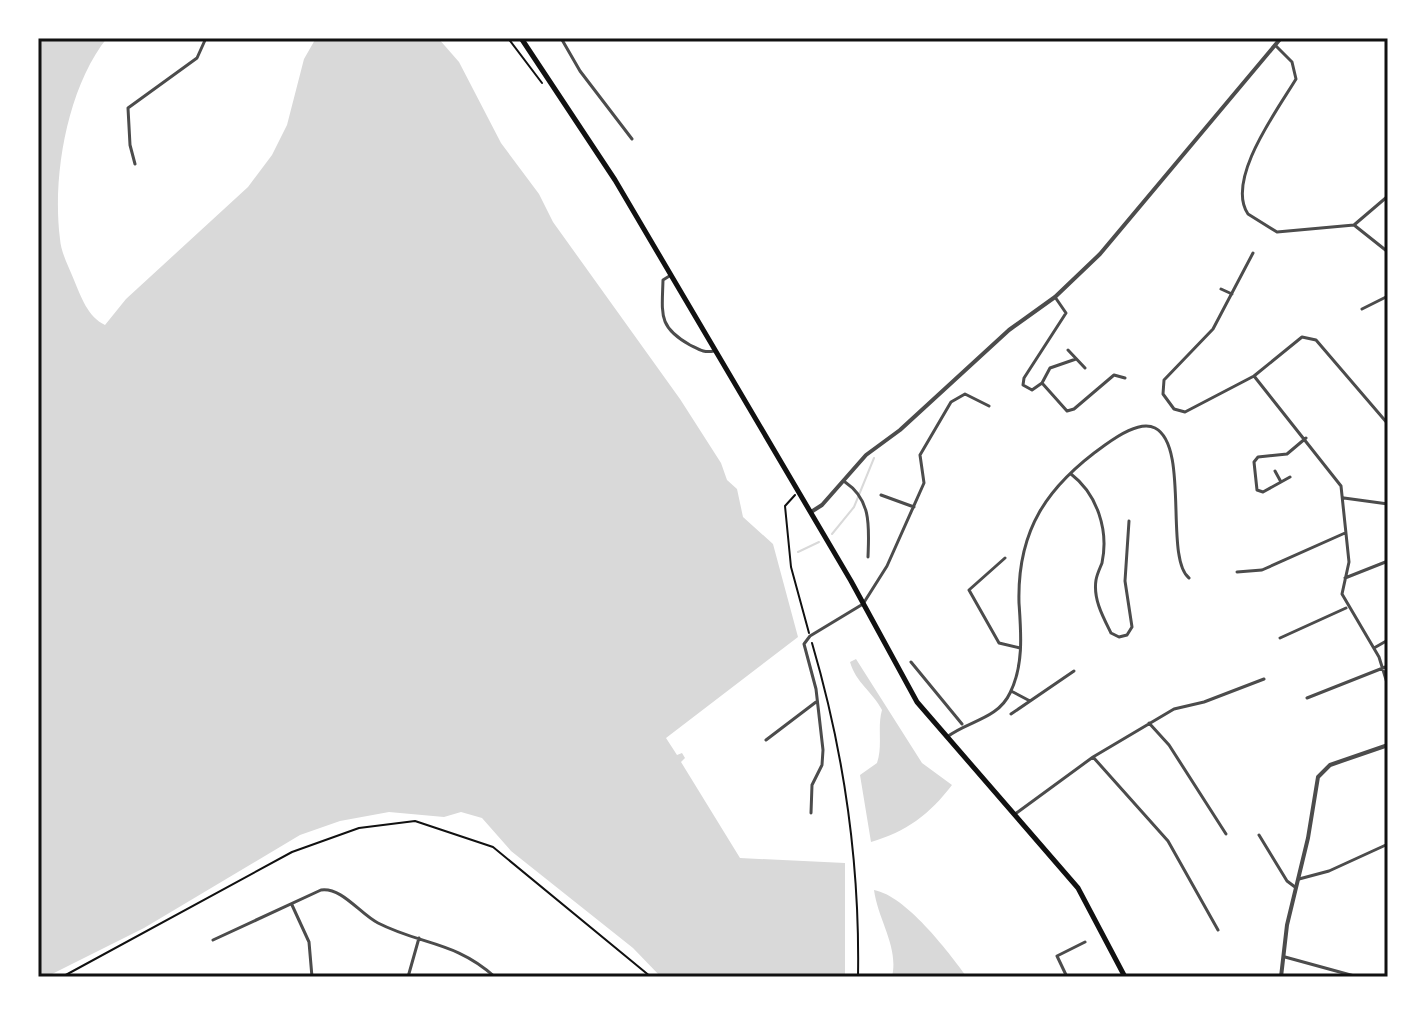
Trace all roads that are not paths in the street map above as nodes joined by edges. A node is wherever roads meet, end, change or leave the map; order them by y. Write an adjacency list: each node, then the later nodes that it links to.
1 (206, 38): 7 (street)
2 (521, 38): 12 (main road)
3 (561, 38): 6 (street)
4 (1281, 38): 5 (street)
5 (1276, 46): 9 (street); 16 (street)
6 (632, 139)
7 (135, 164)
8 (1388, 196): 9 (street)
9 (1354, 225): 10 (street)
10 (1388, 252)
11 (1253, 253): 14 (street)
12 (671, 275): 19 (main road); 19 (street)
13 (1221, 289): 14 (street)
14 (1232, 294): 22 (street)
15 (1388, 296): 17 (street)
16 (1055, 297): 24 (street); 31 (street)
17 (1362, 309)
18 (1068, 350): 20 (street)
19 (714, 351): 37 (main road)
20 (1076, 359): 21 (street); 24 (street)
21 (1085, 368)
22 (1254, 376): 26 (street); 27 (street)
23 (1125, 378): 24 (street)
24 (1042, 383)
25 (989, 406): 36 (street)
26 (1388, 424)
27 (1306, 438): 32 (street); 34 (street)
28 (1275, 471): 32 (street)
29 (1069, 473): 38 (street); 44 (street); 50 (street)
30 (1290, 477): 32 (street)
31 (843, 481): 37 (street); 40 (street)
32 (1281, 482)
33 (881, 495): 36 (street)
34 (1344, 498): 35 (street); 39 (street)
35 (1388, 504)
36 (914, 507): 46 (street)
37 (811, 512): 46 (main road)
38 (1129, 521)
39 (1346, 533): 43 (street); 45 (street)
40 (868, 557)
41 (1005, 558): 50 (street)
42 (1388, 561): 45 (street)
43 (1237, 572)
44 (1189, 578)
45 (1345, 578): 47 (street)
46 (863, 604): 61 (street); 65 (main road)
47 (1347, 607): 48 (street); 51 (street)
48 (1280, 638)
49 (1388, 640): 51 (street)
50 (1020, 648): 58 (street)
51 (1373, 649): 54 (street)
52 (911, 662): 64 (street)
53 (1388, 666): 54 (street)
54 (1382, 667): 57 (street); 59 (street)
55 (1074, 671): 60 (street)
56 (1264, 679): 63 (street)
57 (1388, 686)
58 (1011, 691): 60 (street); 64 (street)
59 (1307, 698)
60 (1030, 701): 62 (street)
61 (816, 702): 66 (street); 69 (street)
62 (1011, 714)
63 (1149, 723): 68 (street); 71 (street)
64 (963, 725): 65 (street)
65 (947, 737): 70 (main road)
66 (766, 740)
67 (1388, 745): 74 (street)
68 (1093, 757): 70 (street); 77 (street)
69 (811, 813)
70 (1015, 814): 82 (main road)
71 (1226, 834)
72 (1259, 835): 75 (street)
73 (1388, 844): 74 (street)
74 (1299, 879): 75 (street)
75 (1297, 888): 81 (street)
76 (292, 905): 78 (street); 79 (street); 83 (street)
77 (1218, 930)
78 (419, 937): 84 (street); 85 (street)
79 (213, 940)
80 (1085, 942): 86 (street)
81 (1283, 957): 87 (street); 88 (street)
82 (1123, 976)
83 (312, 977)
84 (408, 977)
85 (495, 977)
86 (1067, 977)
87 (1281, 977)
88 (1358, 977)

